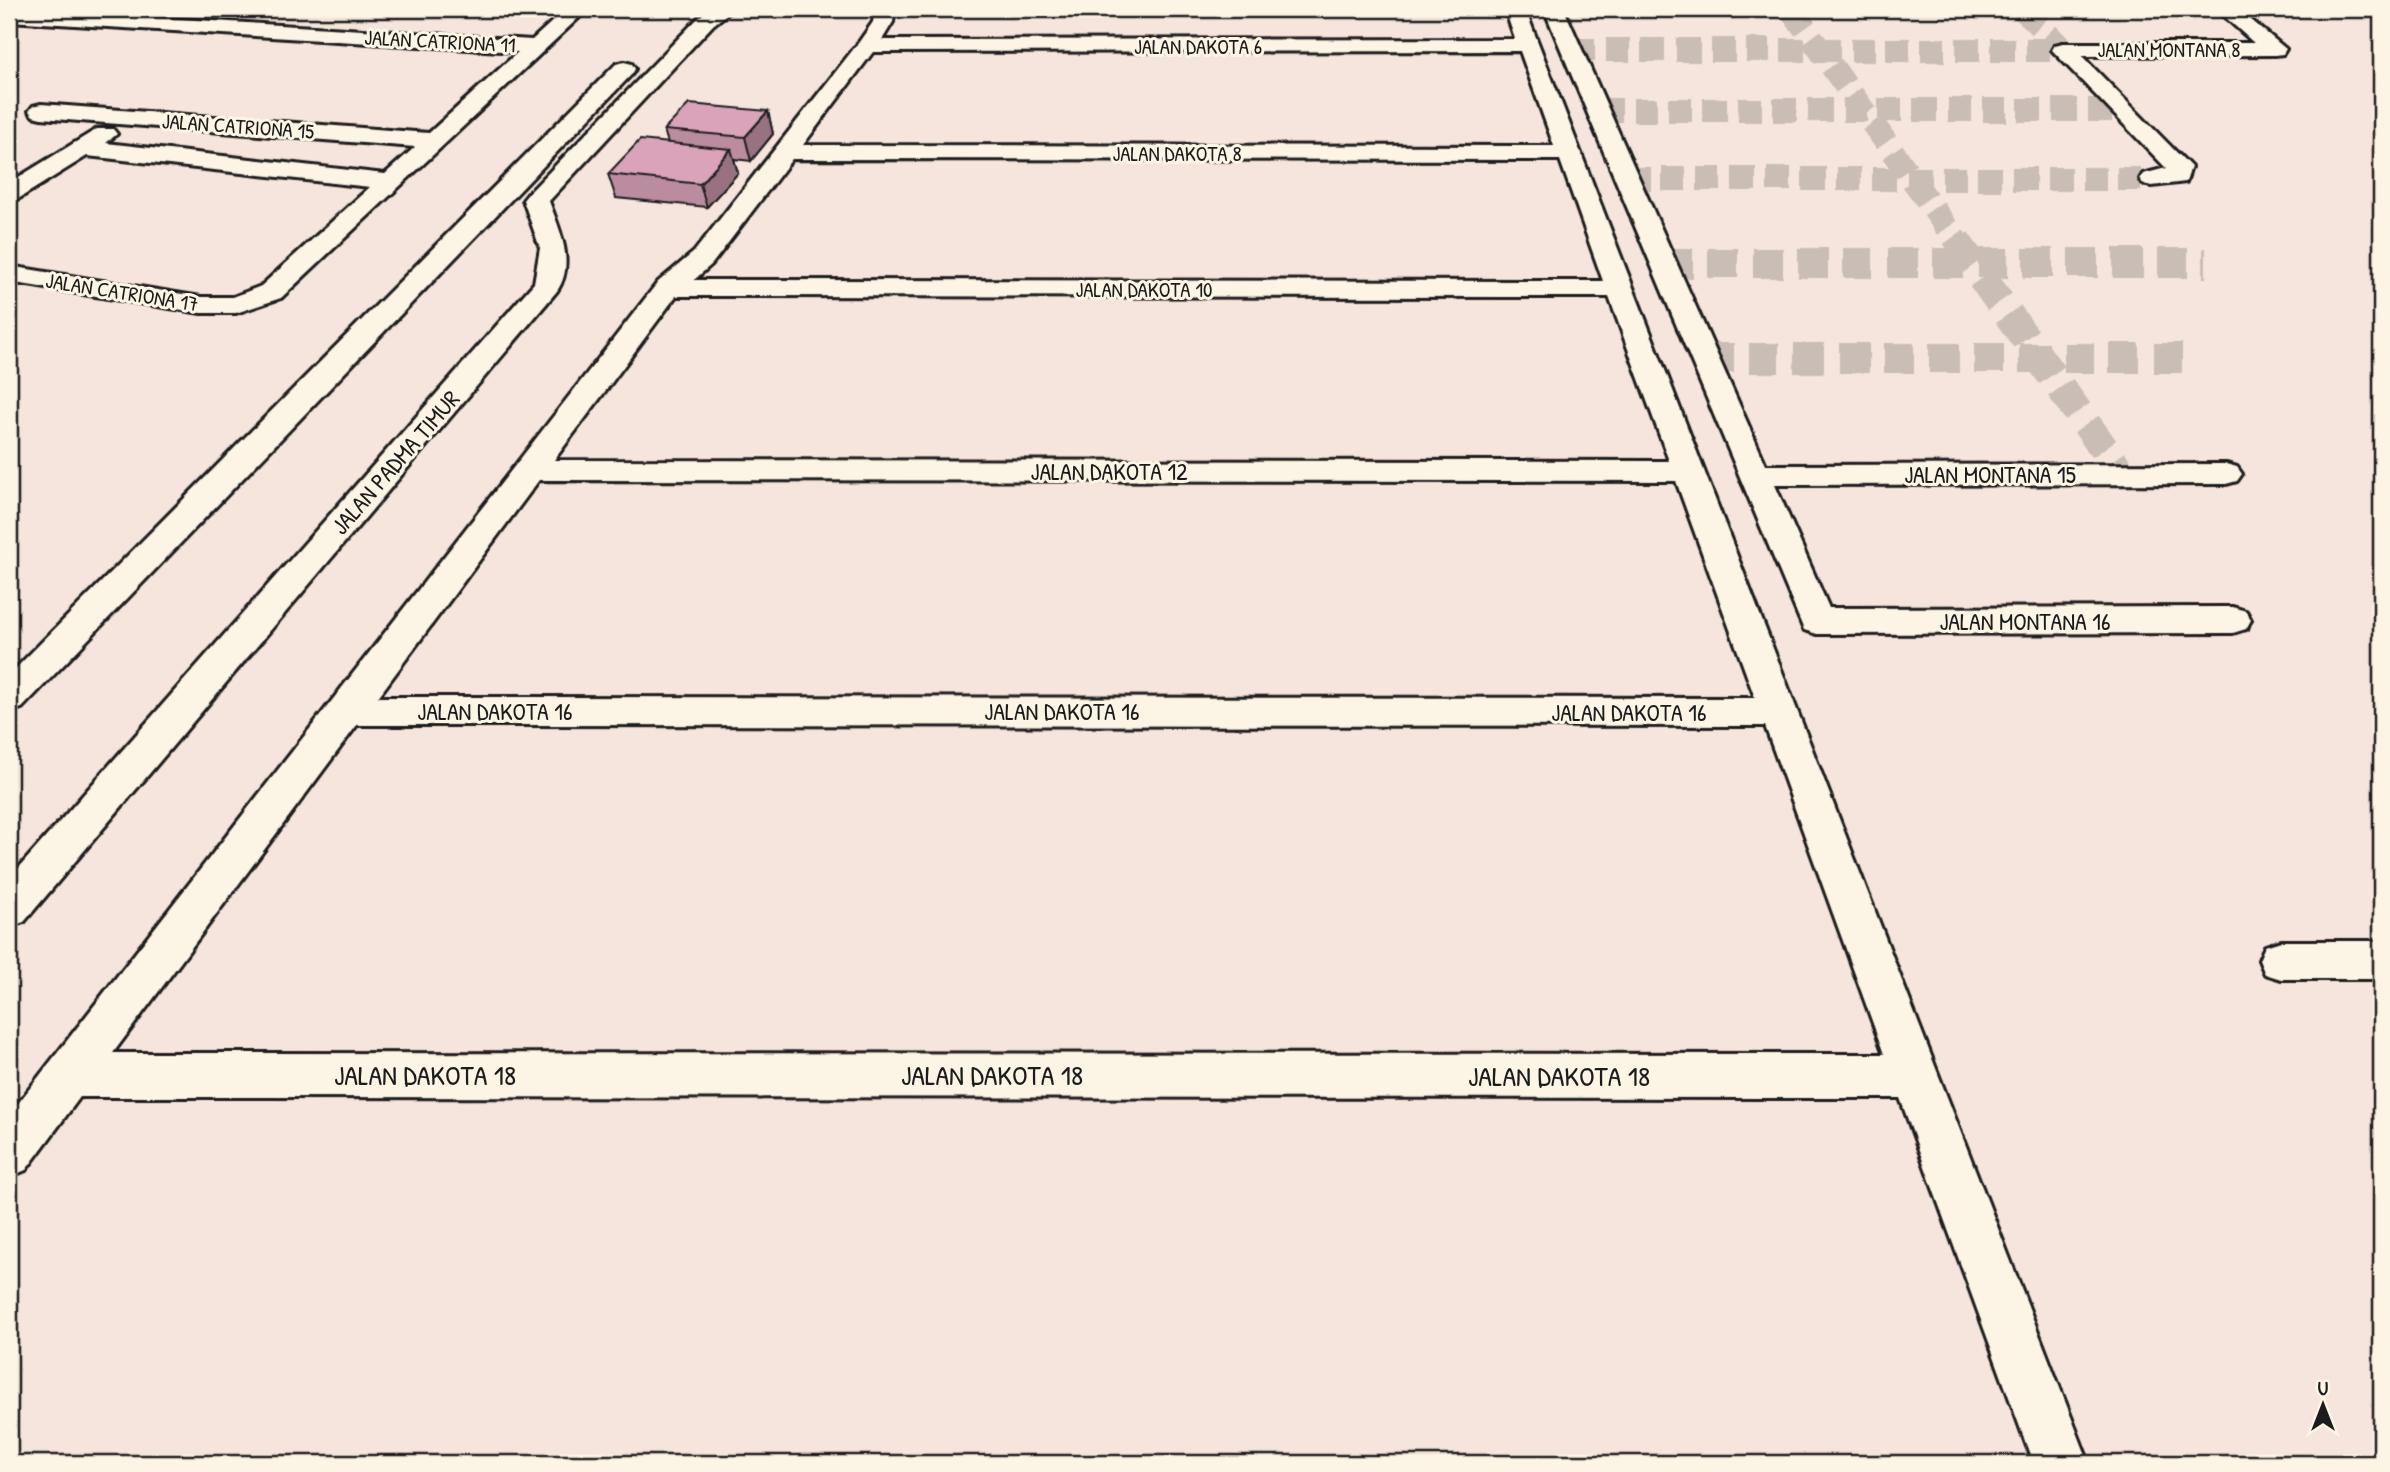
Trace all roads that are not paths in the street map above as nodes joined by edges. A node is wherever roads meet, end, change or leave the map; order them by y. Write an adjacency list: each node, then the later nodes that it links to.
1 (578, 9): 11 (street)
2 (683, 9): 29 (street)
3 (723, 9): 32 (street, JALAN PADMA TIMUR)
4 (885, 9): 10 (street)
5 (1515, 9): 9 (street)
6 (1554, 9): 27 (street)
7 (2226, 9): 18 (street, JALAN MONTANA 8)
8 (9, 15): 11 (street, JALAN CATRIONA 11)
9 (1528, 45): 10 (street, JALAN DAKOTA 6); 17 (street)
10 (867, 46): 16 (street)
11 (536, 47): 14 (street)
12 (41, 111): 13 (street, JALAN CATRIONA 15)
13 (130, 118): 14 (street, JALAN CATRIONA 15); 15 (street)
14 (434, 141): 19 (street)
15 (82, 148): 19 (street, JALAN CATRIONA 15); 20 (street)
16 (784, 152): 17 (street, JALAN DAKOTA 8); 22 (street)
17 (1569, 153): 23 (street)
18 (2152, 179)
19 (390, 182): 21 (street, JALAN CATRIONA 17)
20 (9, 194)
21 (9, 274)
22 (668, 288): 23 (street, JALAN DAKOTA 10); 24 (street)
23 (1620, 289): 25 (street)
24 (530, 470): 25 (street, JALAN DAKOTA 12); 30 (street)
25 (1688, 471): 31 (street)
26 (2226, 474): 27 (street, JALAN MONTANA 15)
27 (1755, 475): 28 (street, JALAN MONTANA 16)
28 (2233, 620)
29 (9, 698)
30 (346, 711): 31 (street, JALAN DAKOTA 16); 35 (street)
31 (1779, 712): 36 (street)
32 (9, 909)
33 (2281, 960): 34 (street)
34 (2381, 960)
35 (68, 1075): 36 (street, JALAN DAKOTA 18); 37 (street)
36 (1915, 1076): 38 (street)
37 (9, 1153)
38 (2061, 1463)

